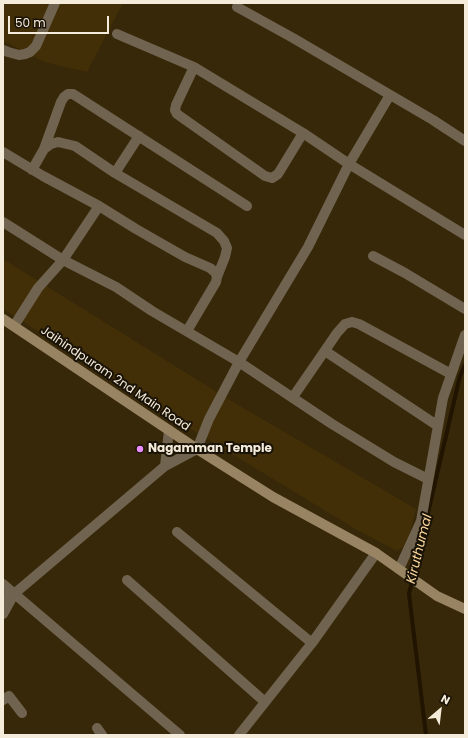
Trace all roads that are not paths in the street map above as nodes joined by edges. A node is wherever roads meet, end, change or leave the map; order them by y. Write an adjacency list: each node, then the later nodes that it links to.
1 (55, 3): 4 (street)
2 (236, 7): 6 (street)
3 (117, 34): 5 (street)
4 (3, 50)
5 (194, 67): 7 (street); 7 (street)
6 (390, 95): 9 (street); 12 (street)
7 (303, 133): 12 (street)
8 (138, 136): 10 (street); 14 (street); 16 (street)
9 (465, 141)
10 (44, 149): 13 (street); 14 (street)
11 (3, 152): 13 (street)
12 (349, 164): 18 (street); 28 (street)
13 (32, 170): 15 (street)
14 (115, 173): 21 (street)
15 (100, 206): 20 (street); 21 (street)
16 (247, 206)
17 (3, 222): 20 (street)
18 (465, 236)
19 (374, 256): 22 (street)
20 (63, 260): 24 (street); 25 (street)
21 (217, 277): 25 (street)
22 (465, 309)
23 (3, 320): 24 (street, Jaihindpuram 2nd Main Road)
24 (14, 326): 32 (street, Jaihindpuram 2nd Main Road)
25 (188, 331): 28 (street)
26 (465, 335): 29 (street)
27 (325, 351): 29 (street); 30 (street); 31 (street)
28 (239, 362): 30 (street); 33 (street)
29 (451, 374): 31 (street)
30 (293, 397): 35 (street)
31 (438, 426): 35 (street)
32 (169, 430): 33 (street, Jaihindpuram 2nd Main Road); 34 (street)
33 (197, 449): 34 (street); 37 (street, Jaihindpuram 2nd Main Road)
34 (165, 466): 41 (street)
35 (428, 479): 38 (street)
36 (177, 532): 45 (street)
37 (376, 553): 38 (street, Jaihindpuram 2nd Main Road); 45 (street)
38 (399, 569): 43 (street, Jaihindpuram 2nd Main Road)
39 (127, 580): 47 (street)
40 (3, 584): 41 (street)
41 (14, 594): 42 (street); 44 (street); 49 (street)
42 (3, 598)
43 (465, 608)
44 (3, 614)
45 (312, 643): 47 (street)
46 (3, 700): 48 (street)
47 (265, 702): 50 (street)
48 (22, 713)
49 (180, 735)
50 (240, 735)

